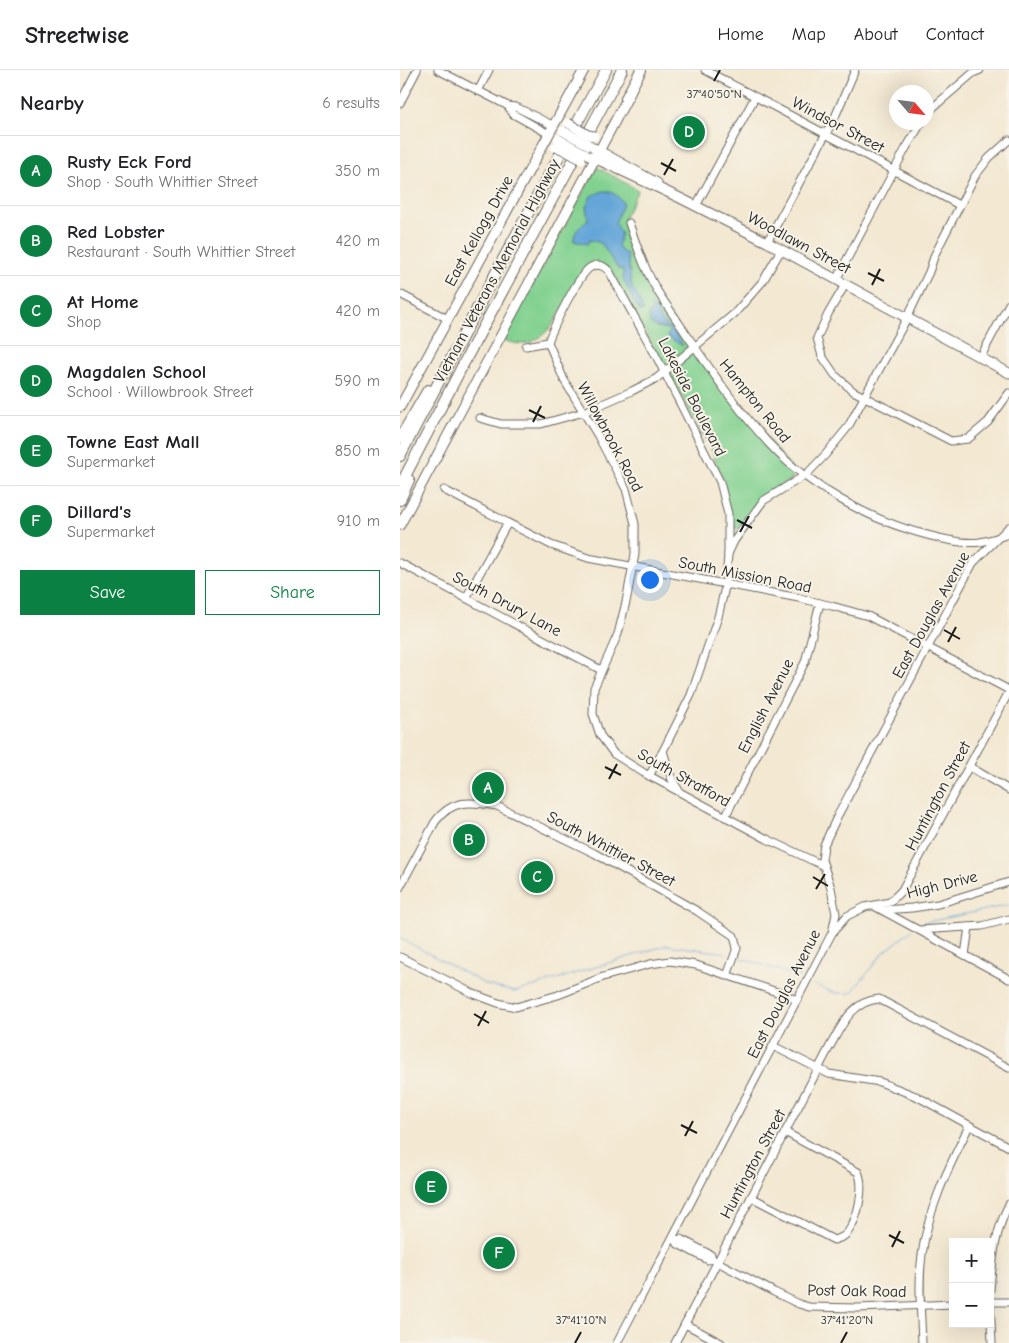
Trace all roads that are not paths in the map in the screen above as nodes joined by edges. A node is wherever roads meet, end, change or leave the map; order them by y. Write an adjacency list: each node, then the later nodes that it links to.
1 (417, 70): 14 (street)
2 (438, 70): 11 (street, Woodlawn Street)
3 (489, 70): 11 (street)
4 (584, 70): 15 (main road, East Kellogg Drive)
5 (606, 70): 33 (highway, Vietnam Veterans Memorial Highway)
6 (622, 70): 43 (highway, Vietnam Veterans Memorial Highway)
7 (642, 70): 13 (highway)
8 (705, 70): 12 (street, Windsor Street)
9 (855, 70): 20 (street)
10 (980, 70): 16 (street)
11 (478, 91): 18 (street, Woodlawn Street)
12 (755, 97): 20 (street, Windsor Street); 29 (street)
13 (626, 98): 17 (main road)
14 (400, 103)
15 (565, 105): 18 (main road, East Kellogg Drive); 21 (main road)
16 (934, 107)
17 (611, 127): 21 (main road, bridge); 25 (main road)
18 (552, 130): 21 (main road, Woodlawn Street); 24 (main road, East Kellogg Drive)
19 (917, 130): 26 (street)
20 (825, 134): 26 (street, Windsor Street); 31 (street)
21 (561, 135): 23 (main road, Woodlawn Street, bridge); 23 (main road, bridge); 24 (main road)
22 (1009, 140): 28 (street)
23 (584, 152): 25 (main road, Woodlawn Street); 27 (main road)
24 (538, 154): 39 (main road, East Kellogg Drive)
25 (597, 155): 27 (main road); 29 (main road, Woodlawn Street)
26 (894, 170): 28 (street, Windsor Street); 34 (street)
27 (584, 177): 59 (main road)
28 (959, 205): 38 (street)
29 (696, 206): 31 (main road, Woodlawn Street)
30 (629, 224): 42 (street, Hampton Road)
31 (766, 242): 32 (main road, Woodlawn Street)
32 (781, 250): 34 (main road, Woodlawn Street); 42 (street)
33 (502, 262): 52 (highway); 53 (highway, Vietnam Veterans Memorial Highway)
34 (836, 280): 35 (main road, Woodlawn Street)
35 (845, 285): 38 (main road, Woodlawn Street); 48 (street)
36 (400, 294): 39 (street)
37 (1009, 304): 44 (street)
38 (907, 318): 44 (main road, Woodlawn Street); 48 (street)
39 (448, 319): 49 (main road, East Kellogg Drive)
40 (548, 342): 41 (street); 45 (street, Lakeside Boulevard); 50 (street, Willowbrook Road)
41 (526, 346)
42 (694, 346): 45 (street); 54 (street, Hampton Road)
43 (467, 357): 55 (highway, Vietnam Veterans Memorial Highway); 57 (highway)
44 (980, 358): 46 (main road, Woodlawn Street)
45 (664, 372): 50 (street); 63 (street, Lakeside Boulevard)
46 (1009, 373)
47 (1009, 393): 48 (street)
48 (864, 397): 54 (street)
49 (400, 407)
50 (584, 412): 51 (street); 65 (street, Willowbrook Road)
51 (480, 418)
52 (400, 438)
53 (400, 456)
54 (804, 475): 62 (street, Hampton Road); 63 (street)
55 (400, 486)
56 (444, 490): 58 (street, South Mission Road)
57 (400, 500)
58 (507, 524): 65 (street, South Mission Road); 67 (street)
59 (400, 525)
60 (1009, 527): 62 (street, East Douglas Avenue)
61 (1009, 534): 62 (street, Hampton Road)
62 (997, 538): 69 (street, East Douglas Avenue)
63 (728, 554): 66 (street, Lakeside Boulevard)
64 (400, 563): 67 (street, South Drury Lane)
65 (632, 567): 66 (street, South Mission Road); 70 (street, Willowbrook Road)
66 (726, 584): 68 (street, South Mission Road); 72 (street, Lakeside Boulevard)
67 (466, 598): 70 (street, South Drury Lane)
68 (820, 603): 69 (street, South Mission Road); 77 (street, English Avenue)
69 (927, 647): 71 (street, South Mission Road); 78 (street, East Douglas Avenue)
70 (601, 670): 74 (street, South Stratford)
71 (1009, 691): 73 (street, Huntington Street)
72 (663, 751): 74 (street, Lakeside Boulevard); 76 (street)
73 (970, 767): 75 (street); 81 (street, Huntington Street)
74 (649, 776): 76 (street, South Stratford)
75 (1009, 790)
76 (681, 792): 77 (street, South Stratford)
77 (725, 817): 78 (street, South Stratford)
78 (824, 866): 86 (street, East Douglas Avenue)
79 (1009, 882): 82 (street, High Drive)
80 (400, 887): 89 (street, South Whittier Street)
81 (874, 906): 82 (street); 86 (street, Huntington Street)
82 (881, 910): 85 (street)
83 (1009, 920): 84 (street)
84 (969, 927): 85 (street); 87 (street)
85 (919, 930): 87 (street)
86 (832, 933): 91 (street, East Douglas Avenue)
87 (965, 955): 90 (street)
88 (400, 957): 89 (street)
89 (727, 976): 91 (street)
90 (1009, 979)
91 (797, 1000): 92 (street, East Douglas Avenue)
92 (772, 1046): 94 (street); 100 (street, East Douglas Avenue)
93 (1009, 1068): 94 (street, Huntington Street)
94 (818, 1069): 95 (street); 96 (street, Huntington Street)
95 (970, 1126): 97 (street); 106 (street)
96 (785, 1132): 98 (street, Huntington Street); 98 (street)
97 (1009, 1147)
98 (751, 1197): 101 (street, Huntington Street)
99 (1009, 1204): 102 (street)
100 (674, 1239): 101 (street, Post Oak Road); 109 (street, East Douglas Avenue)
101 (715, 1261): 106 (street, Post Oak Road); 107 (street, Huntington Street)
102 (991, 1283)
103 (994, 1302): 104 (street)
104 (1009, 1302)
105 (949, 1304): 106 (street, Post Oak Road)
106 (921, 1305): 112 (street)
107 (685, 1324): 110 (street, Huntington Street); 111 (street)
108 (991, 1328): 113 (street)
109 (617, 1343)
110 (675, 1343)
111 (721, 1343)
112 (922, 1343)
113 (992, 1343)

